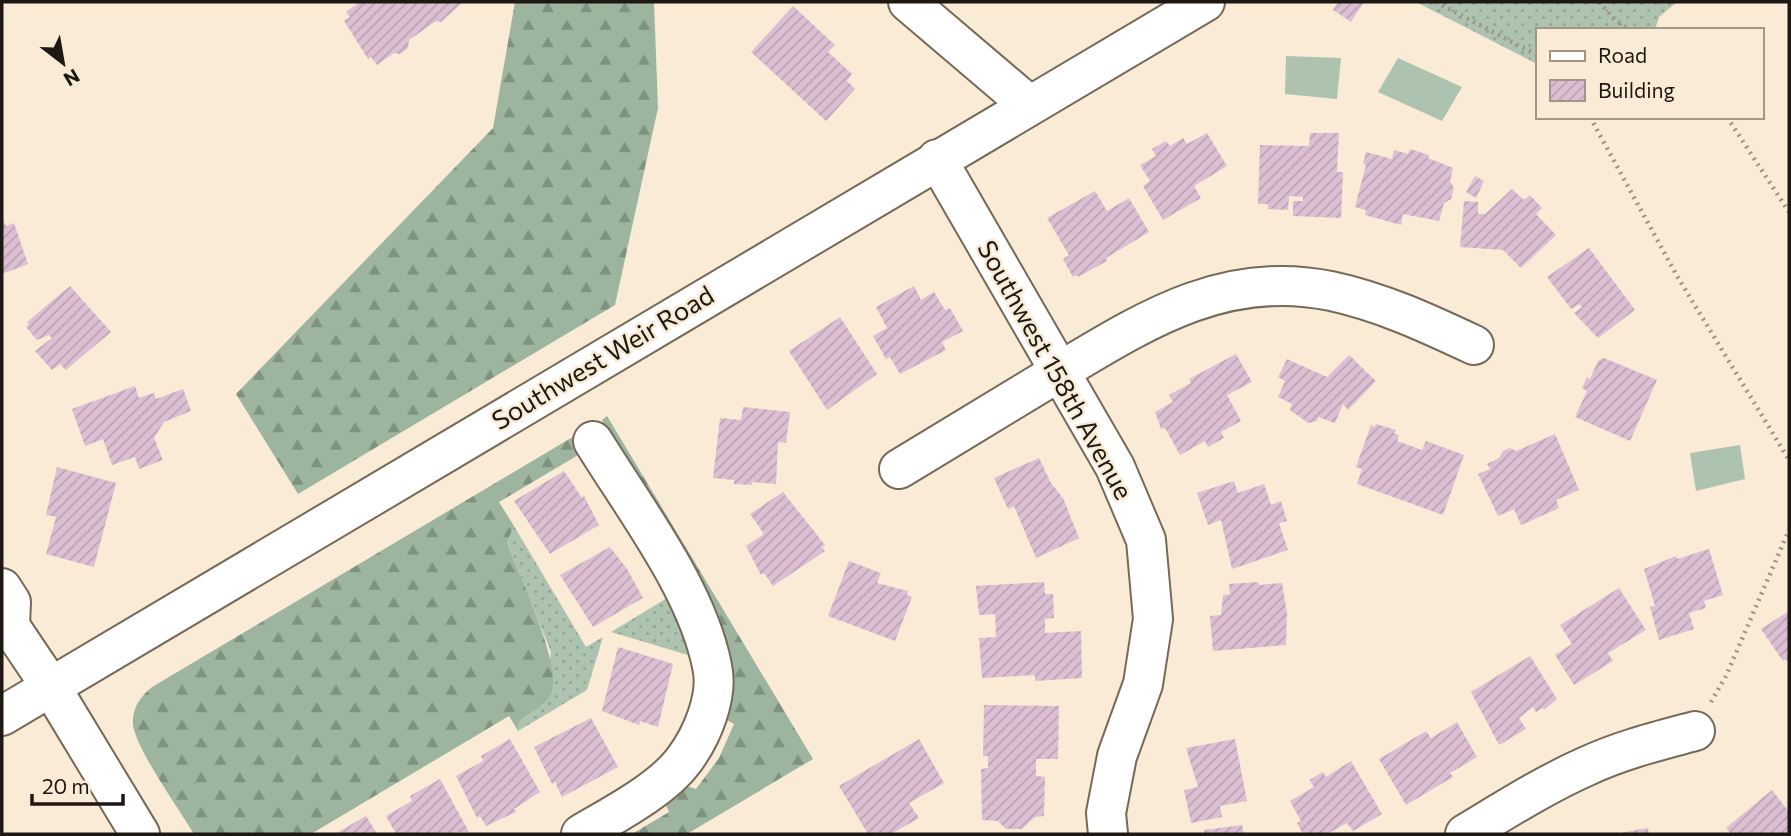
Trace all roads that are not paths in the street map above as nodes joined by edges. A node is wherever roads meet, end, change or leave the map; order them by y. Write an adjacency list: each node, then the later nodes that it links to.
1 (908, 2): 3 (street)
2 (1205, 2): 3 (street, Southwest Weir Road)
3 (1029, 105): 4 (street, Southwest Weir Road)
4 (937, 159): 6 (street, Southwest 158th Avenue); 11 (street, Southwest Weir Road)
5 (1475, 345): 6 (street)
6 (1061, 372): 8 (street); 16 (street, Southwest 158th Avenue)
7 (593, 441): 15 (street)
8 (899, 469)
9 (2, 588): 10 (street)
10 (6, 625): 11 (street)
11 (51, 687): 12 (street, Southwest Weir Road); 14 (street)
12 (2, 716)
13 (1695, 730): 17 (street)
14 (140, 834)
15 (581, 834)
16 (1108, 834)
17 (1465, 834)

